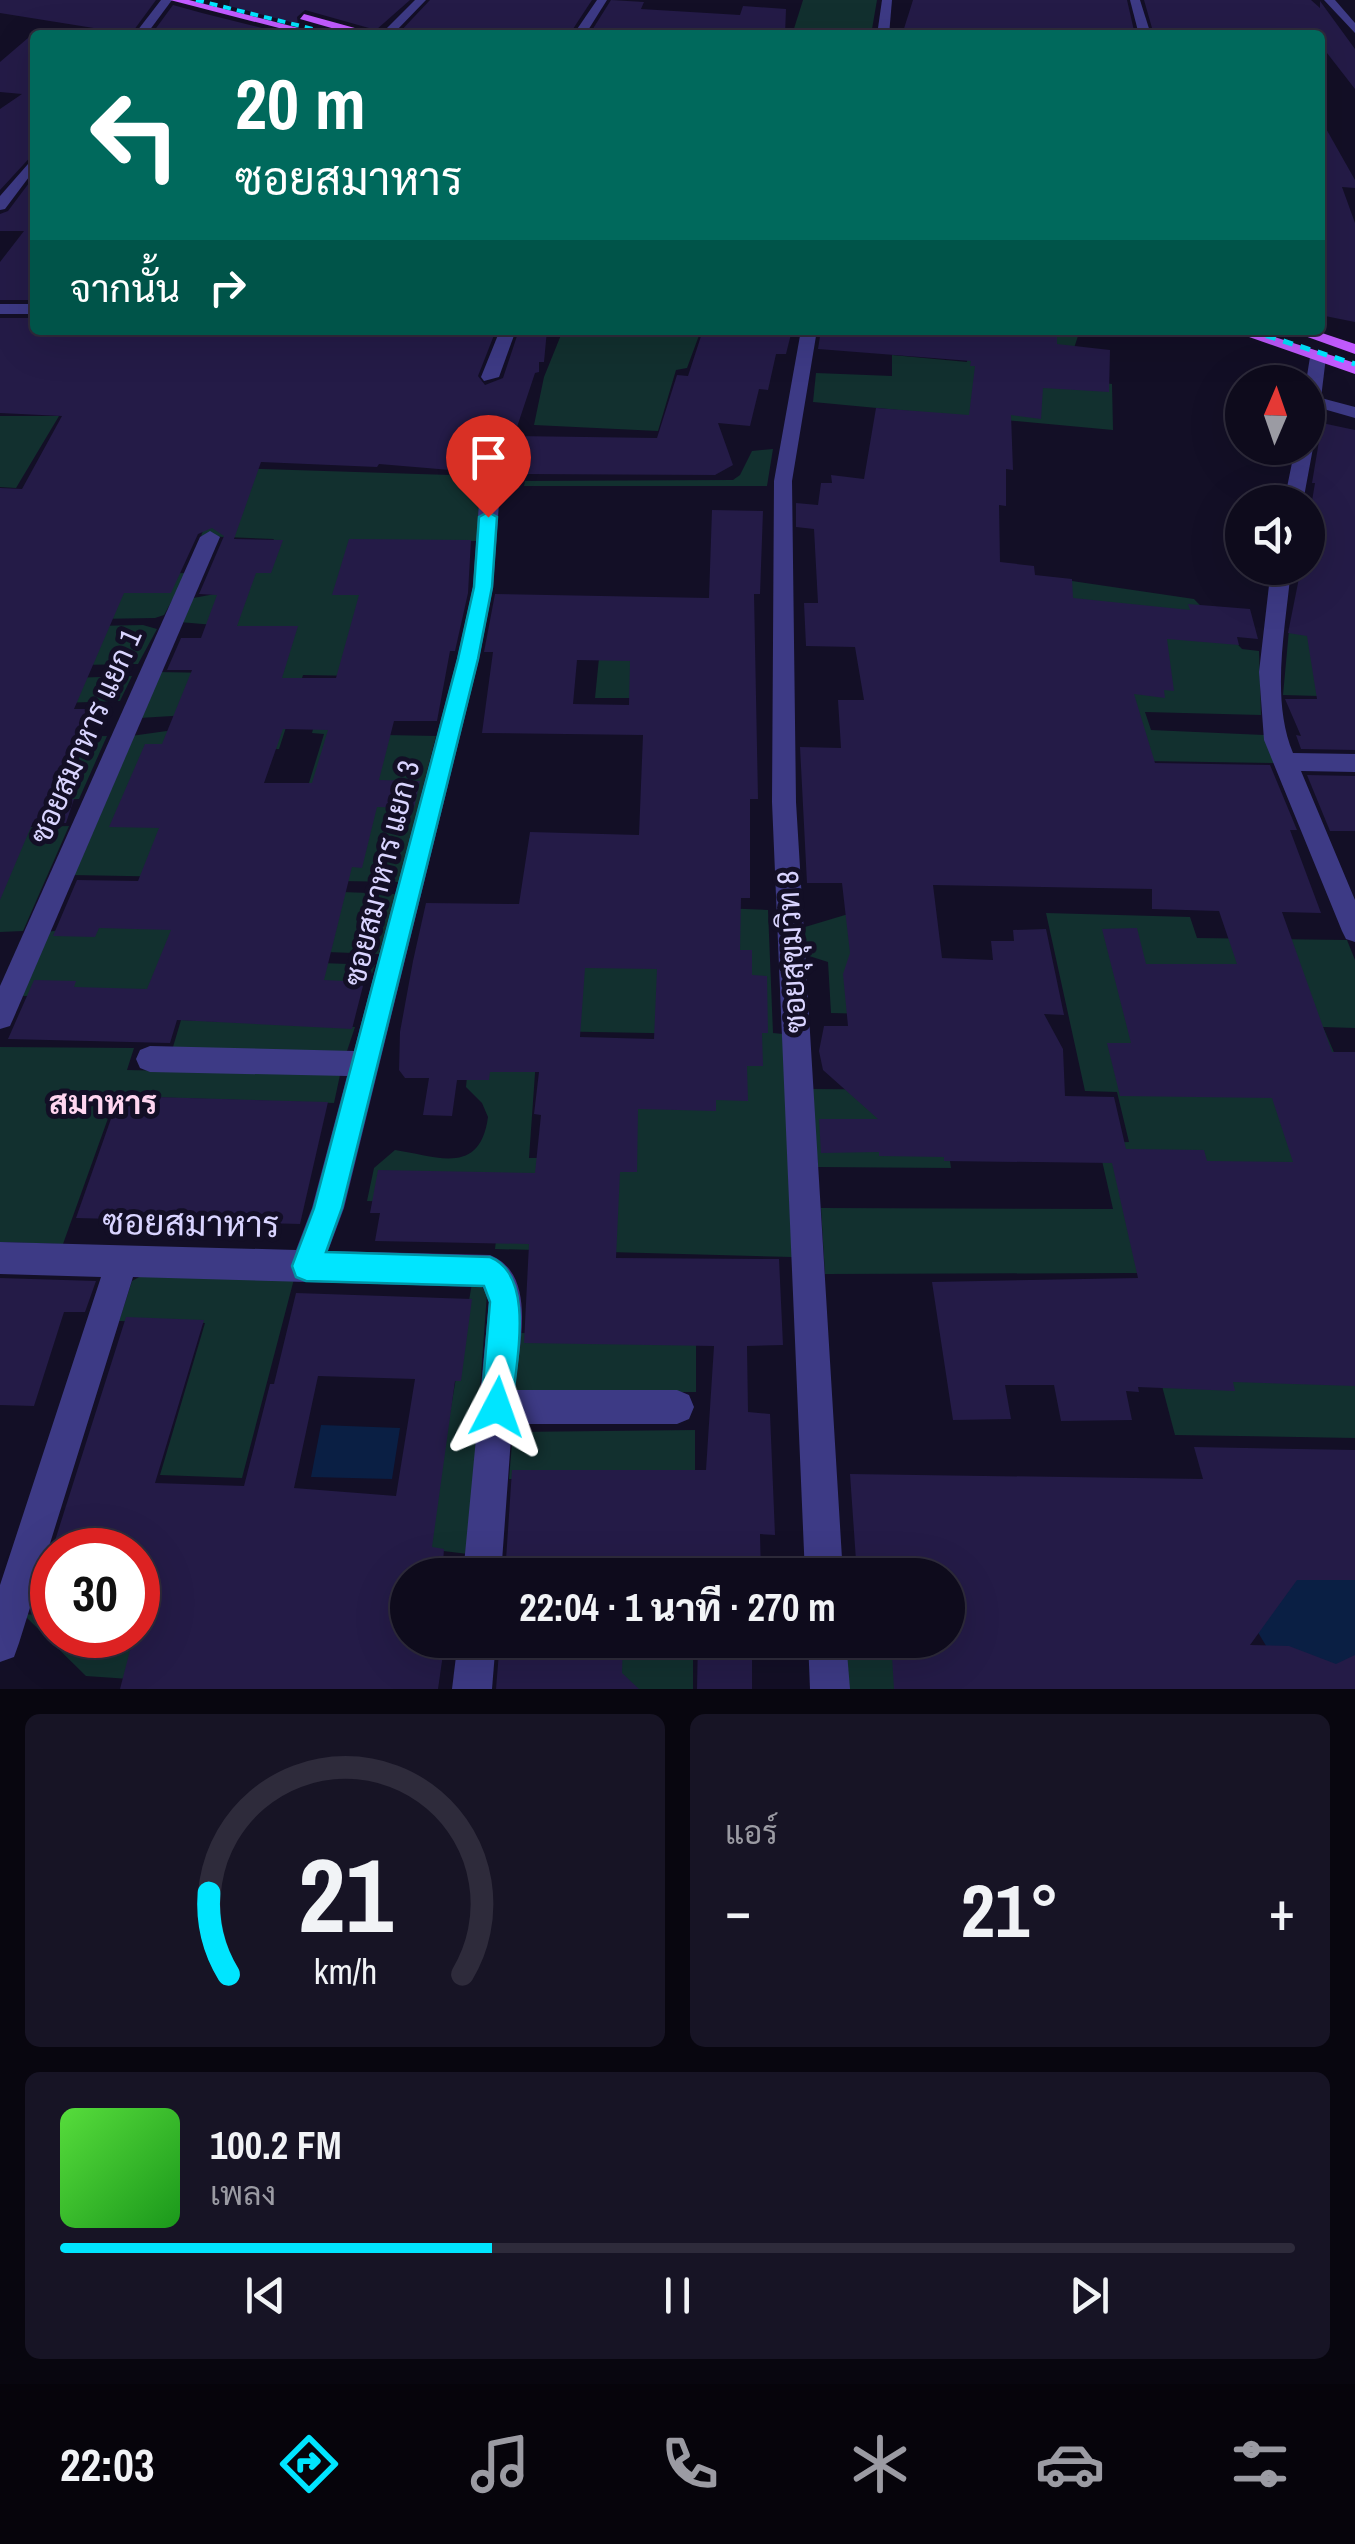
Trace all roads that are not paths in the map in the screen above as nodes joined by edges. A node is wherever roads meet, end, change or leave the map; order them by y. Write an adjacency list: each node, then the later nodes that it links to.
1 (171, 0): 9 (street); 10 (main road)
2 (230, 0): 8 (main road)
3 (421, 0): 12 (street)
4 (602, 0): 13 (street)
5 (887, 0): 14 (street)
6 (1135, 0): 15 (street)
7 (1329, 0): 16 (street)
8 (257, 2): 11 (main road)
9 (144, 30)
10 (299, 30)
11 (352, 30)
12 (391, 30)
13 (582, 30)
14 (884, 30)
15 (1144, 30)
16 (1355, 30)
17 (30, 169): 18 (street)
18 (0, 206)
19 (0, 310): 20 (street)
20 (30, 310)
21 (506, 335): 29 (street)
22 (807, 335): 47 (street, ซอยสุขุมวิท 8)
23 (1252, 335): 26 (main road)
24 (1312, 335): 25 (main road)
25 (1355, 348)
26 (1318, 356): 27 (street); 28 (main road)
27 (1317, 365)
28 (1355, 369)
29 (490, 377)
30 (1325, 404): 31 (street)
31 (1355, 413)
32 (490, 489): 40 (street, ซอยสมาหาร แยก 3)
33 (210, 537): 38 (street, ซอยสมาหาร แยก 1)
34 (1279, 585): 35 (street)
35 (1283, 762): 36 (street); 37 (street)
36 (1355, 762)
37 (1355, 930)
38 (0, 1017)
39 (150, 1059): 40 (street)
40 (364, 1064): 43 (street, ซอยสมาหาร แยก 3)
41 (0, 1258): 42 (street, ซอยสมาหาร)
42 (122, 1262): 43 (street, ซอยสมาหาร); 48 (street)
43 (306, 1266): 45 (street, ซอยสมาหาร)
44 (676, 1406): 45 (street)
45 (497, 1407): 46 (street)
46 (484, 1558)
47 (823, 1558)
48 (0, 1643)
49 (475, 1658): 51 (street)
50 (829, 1658): 52 (street)
51 (472, 1689)
52 (830, 1689)

